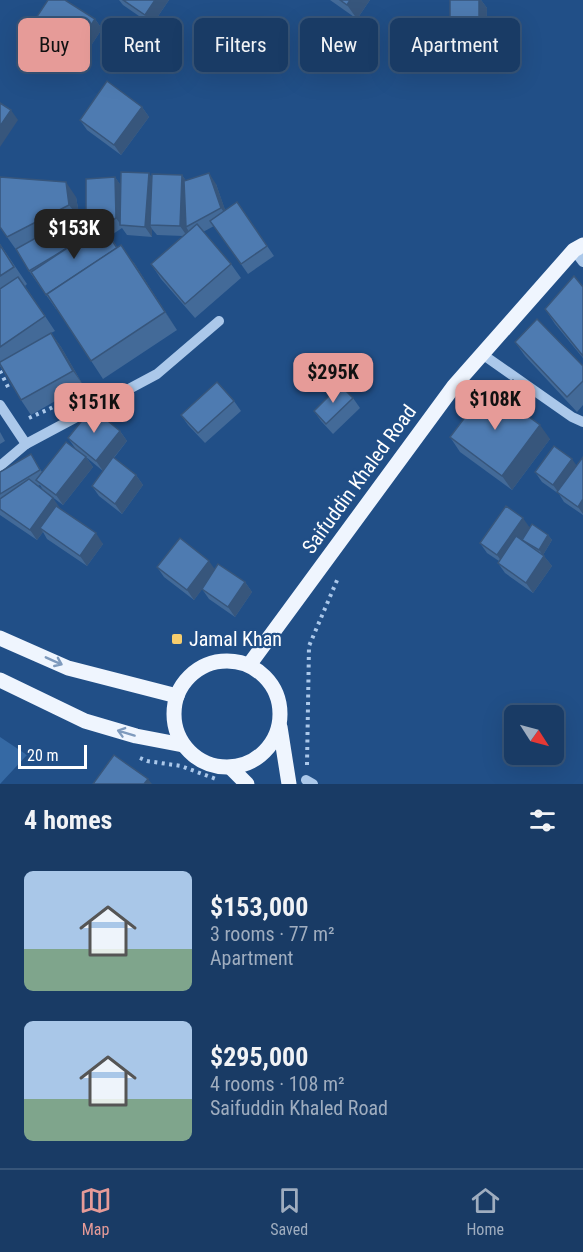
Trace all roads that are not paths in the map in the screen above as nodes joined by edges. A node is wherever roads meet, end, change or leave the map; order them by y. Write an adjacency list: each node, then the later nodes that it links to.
1 (580, 252): 3 (main road, Saifuddin Khaled Road)
2 (219, 321): 6 (street)
3 (482, 354): 5 (street); 9 (main road, Saifuddin Khaled Road)
4 (0, 405): 6 (street)
5 (583, 422)
6 (26, 444): 7 (street)
7 (0, 466)
8 (0, 638): 11 (main road, one-way to 11)
9 (249, 665): 11 (main road); 12 (main road)
10 (0, 680): 13 (main road, one-way to 10)
11 (177, 696): 13 (main road)
12 (280, 727): 14 (main road); 16 (main road)
13 (183, 745): 14 (main road)
14 (231, 768): 15 (main road)
15 (247, 784)
16 (289, 784)

